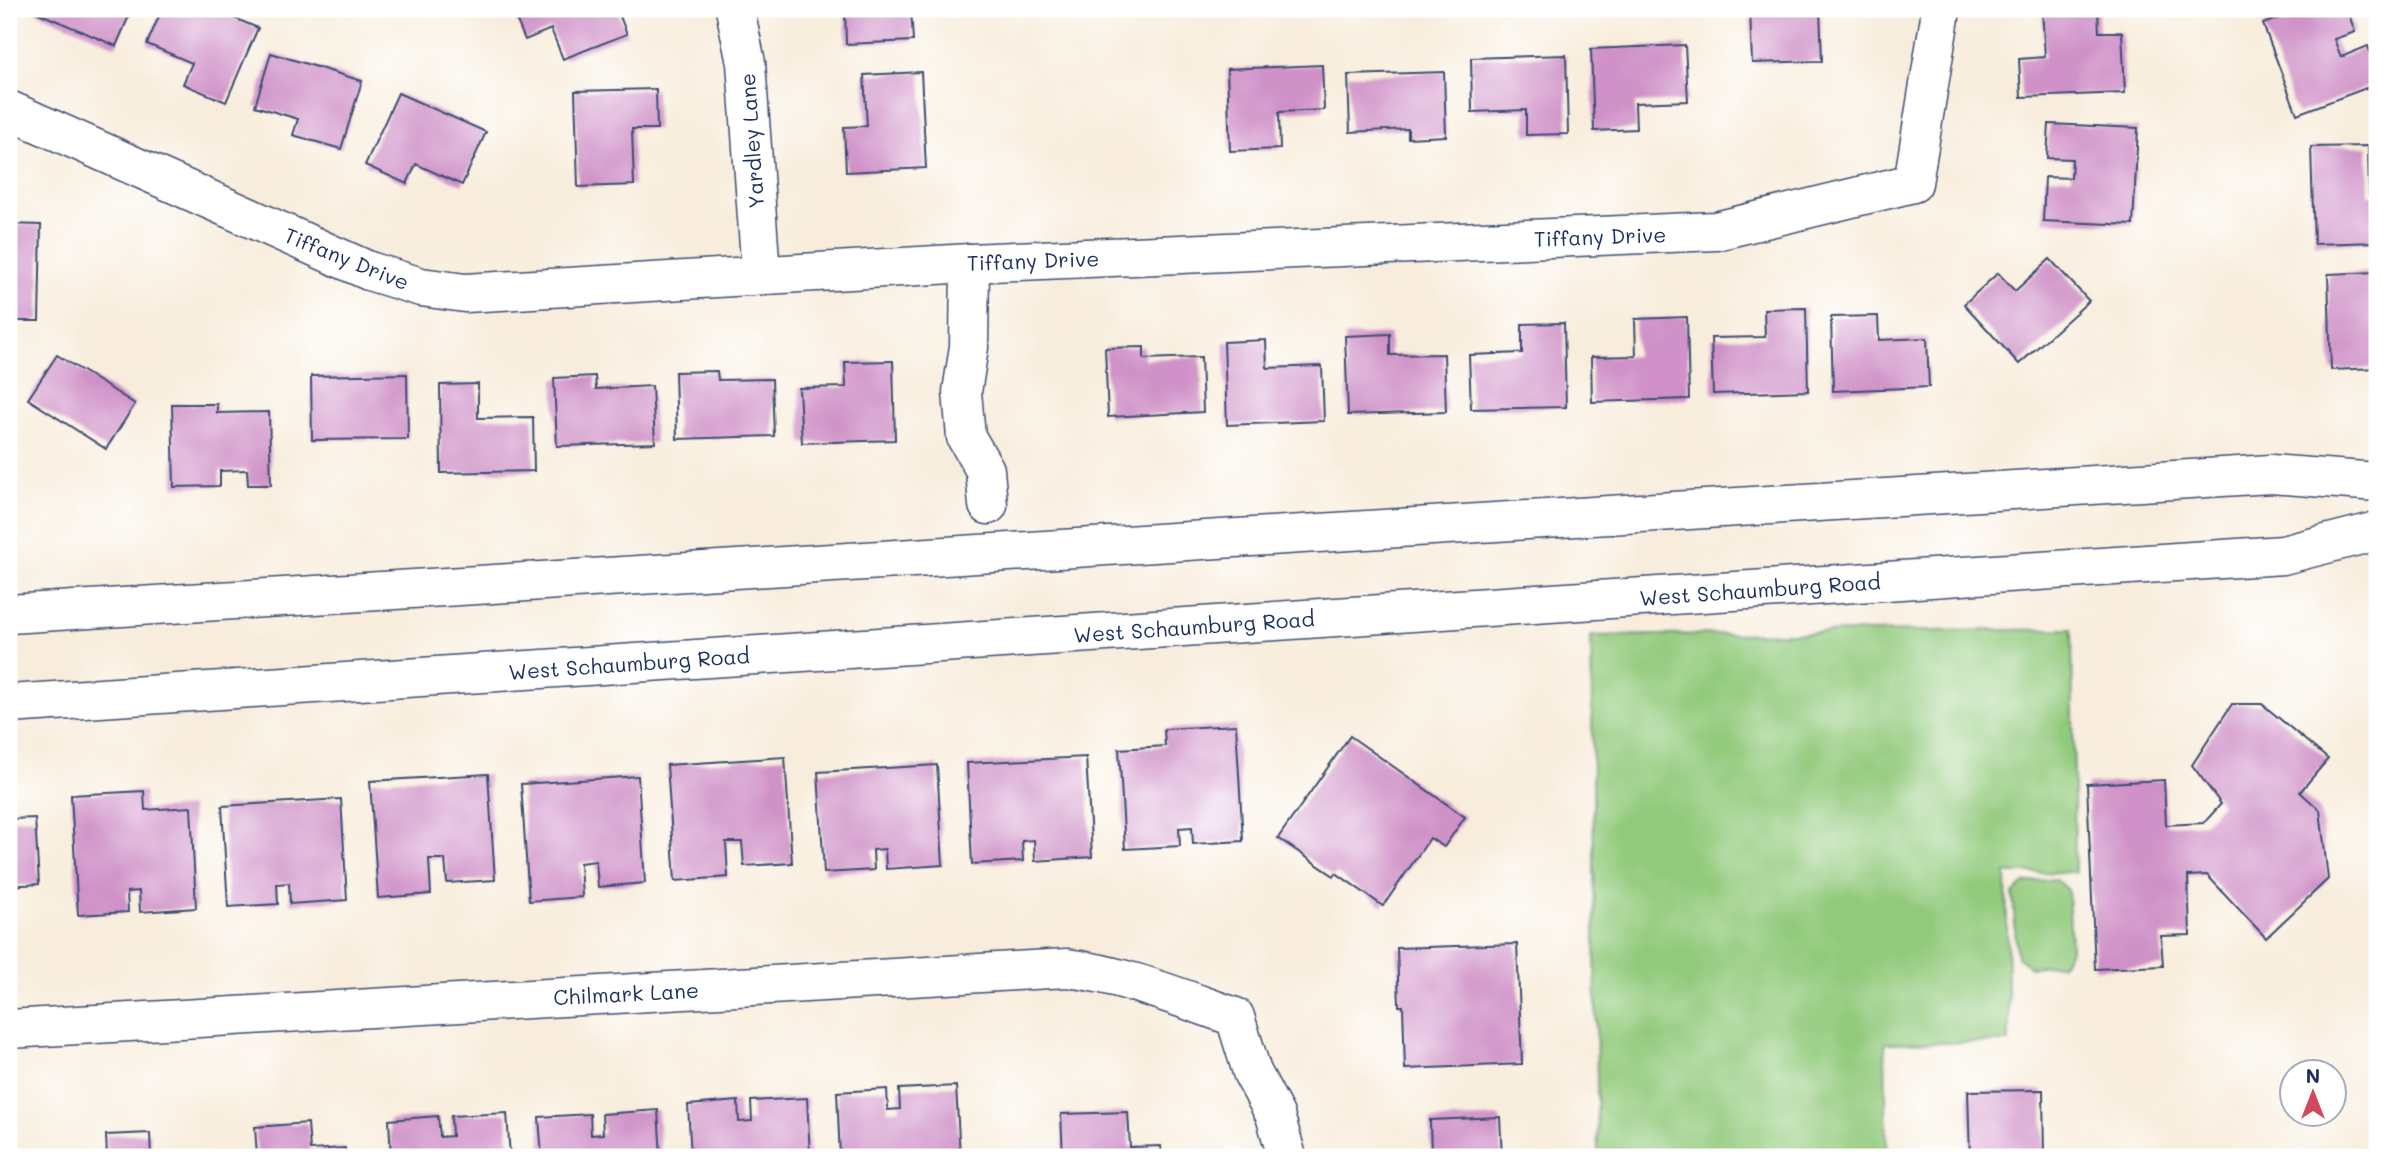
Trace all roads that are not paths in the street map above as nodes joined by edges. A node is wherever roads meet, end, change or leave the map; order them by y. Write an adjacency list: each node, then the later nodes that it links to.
1 (735, 9): 5 (main road, Yardley Lane)
2 (1939, 9): 4 (main road, Tiffany Drive)
3 (9, 110): 5 (main road, Tiffany Drive)
4 (970, 263): 5 (main road, Tiffany Drive); 7 (main road)
5 (761, 274)
6 (2377, 482): 9 (main road)
7 (988, 505)
8 (2377, 531): 10 (main road, West Schaumburg Road)
9 (9, 614)
10 (9, 704)
11 (9, 1029): 12 (main road, Chilmark Lane)
12 (1287, 1157)

